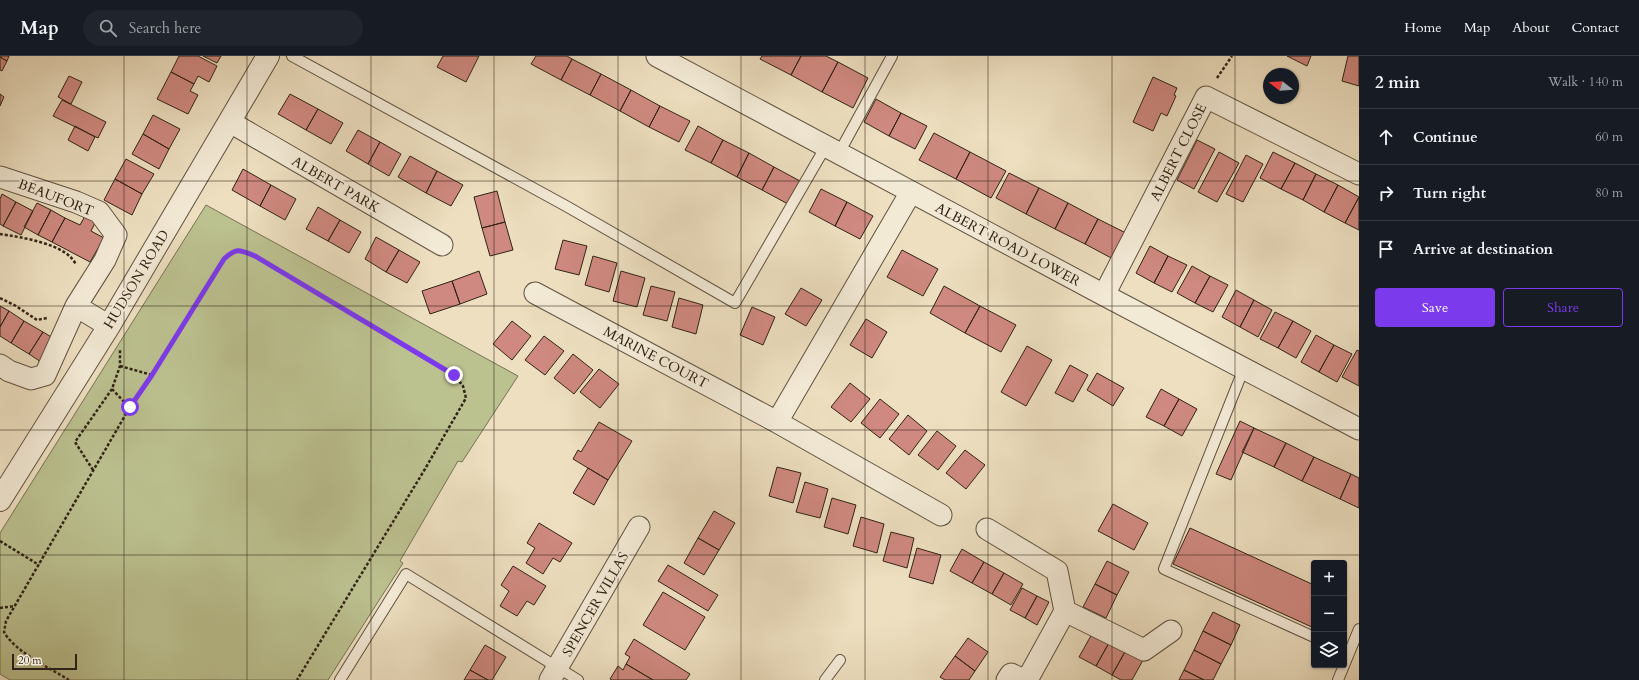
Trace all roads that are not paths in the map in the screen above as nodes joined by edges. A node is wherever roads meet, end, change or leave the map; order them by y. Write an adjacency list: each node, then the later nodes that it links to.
1 (268, 56): 5 (street, HUDSON ROAD)
2 (292, 56): 6 (lane)
3 (657, 56): 6 (street, ALBERT ROAD LOWER)
4 (892, 56): 6 (lane)
5 (230, 122): 10 (street, ALBERT PARK); 14 (street, HUDSON ROAD)
6 (832, 149): 9 (street, ALBERT ROAD LOWER)
7 (1359, 174): 12 (street, ALBERT CLOSE)
8 (0, 177): 13 (street, BEAUFORT)
9 (911, 192): 12 (street, ALBERT ROAD LOWER); 17 (street)
10 (442, 245)
11 (535, 293): 17 (street, MARINE COURT)
12 (1104, 295): 16 (street, ALBERT ROAD LOWER)
13 (78, 304): 14 (street); 15 (street, BEAUFORT)
14 (109, 326): 19 (street, HUDSON ROAD)
15 (0, 365)
16 (1244, 368): 18 (street, ALBERT ROAD LOWER); 26 (lane)
17 (777, 422): 20 (street, MARINE COURT)
18 (1359, 429)
19 (0, 500)
20 (940, 515)
21 (639, 527): 30 (street, SPENCER VILLAS)
22 (987, 529): 23 (street)
23 (1064, 612): 25 (street); 35 (street)
24 (1359, 629): 27 (lane)
25 (1171, 631)
26 (1311, 636)
27 (1347, 652)
28 (840, 660): 33 (lane)
29 (1342, 668): 36 (lane)
30 (554, 674): 31 (lane); 32 (lane)
31 (340, 680)
32 (578, 680)
33 (825, 680)
34 (1007, 680): 35 (street)
35 (1026, 680)
36 (1338, 680)

